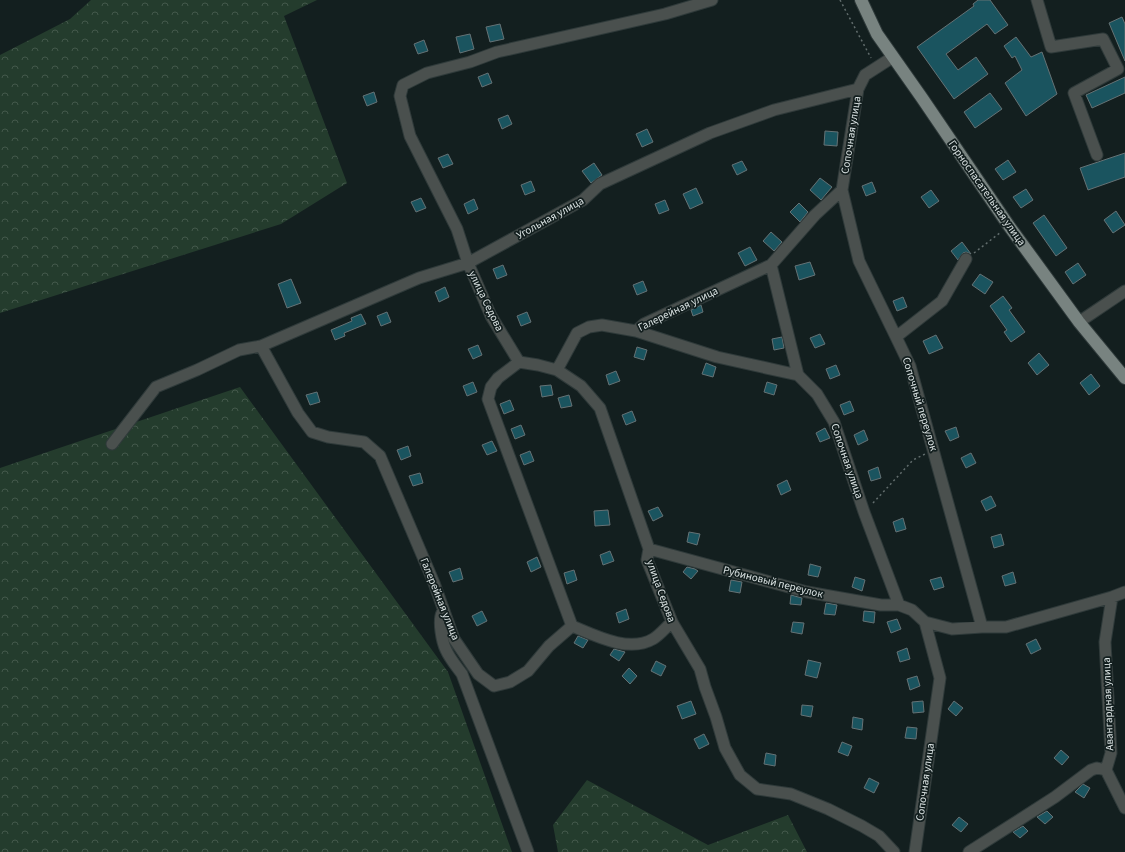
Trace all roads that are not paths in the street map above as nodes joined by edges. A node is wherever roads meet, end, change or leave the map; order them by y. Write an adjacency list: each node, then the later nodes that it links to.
1 (712, 0): 9 (street, улица Седова)
2 (861, 0): 4 (main road, Горноспасательная улица)
3 (1037, 0): 6 (street)
4 (893, 57): 5 (street); 12 (main road, Горноспасательная улица)
5 (858, 89): 7 (street, Сопочная улица); 9 (street, Угольная улица)
6 (1097, 155)
7 (842, 190): 10 (street, Сопочная улица); 14 (street, Сопочный переулок)
8 (966, 259): 14 (street)
9 (468, 263): 15 (street, Угольная улица); 16 (street, улица Седова)
10 (771, 265): 13 (street, Галерейная улица); 18 (street)
11 (1125, 291): 12 (street)
12 (1079, 322): 19 (main road, Горноспасательная улица)
13 (636, 331): 17 (street, Галерейная улица); 18 (street)
14 (896, 337): 29 (street, Сопочный переулок)
15 (261, 346): 20 (street, Угольная улица); 25 (street, Галерейная улица)
16 (519, 362): 17 (street, улица Седова); 28 (street)
17 (558, 370): 21 (street, улица Седова)
18 (798, 375): 24 (street, Сопочная улица)
19 (1125, 378)
20 (112, 444)
21 (649, 549): 24 (street, Рубиновый переулок); 26 (street, улица Седова)
22 (1125, 592): 23 (street)
23 (1112, 597): 29 (street); 30 (street, Авангардная улица)
24 (899, 605): 27 (street)
25 (444, 612): 28 (street, Галерейная улица); 32 (street)
26 (672, 622): 28 (street); 33 (street, улица Седова)
27 (925, 622): 29 (street); 34 (street, Сопочная улица)
28 (572, 626)
29 (982, 627)
30 (1106, 770): 31 (street); 35 (street)
31 (1125, 808)
32 (528, 852)
33 (894, 852)
34 (915, 852)
35 (969, 852)

